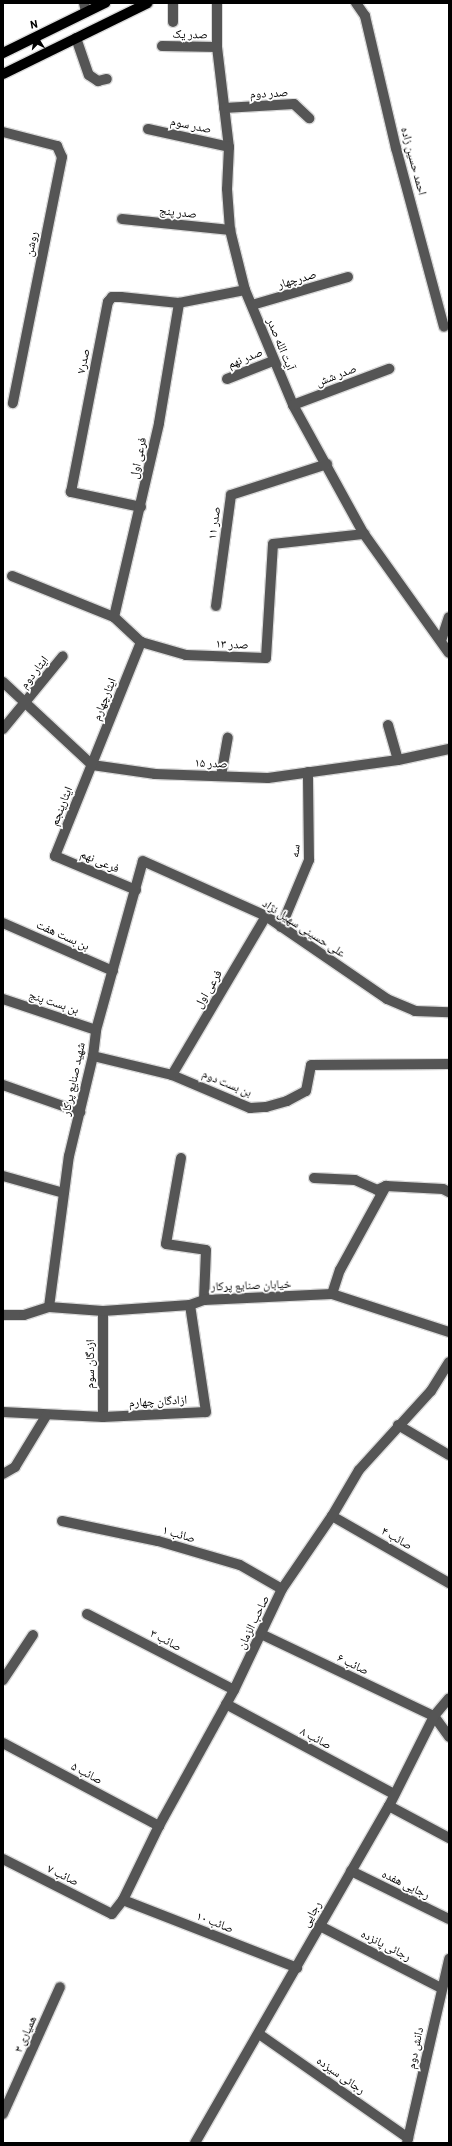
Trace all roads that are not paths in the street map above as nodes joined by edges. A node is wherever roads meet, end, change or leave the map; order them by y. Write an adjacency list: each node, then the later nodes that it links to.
1 (105, 3): 6 (main road)
2 (148, 3): 8 (main road)
3 (173, 3): 7 (street)
4 (217, 3): 10 (street, آیت الله صدر)
5 (356, 3): 25 (street, احمد حسین زاده)
6 (85, 8): 11 (main road)
7 (173, 22)
8 (76, 38): 12 (main road); 13 (street)
9 (162, 46): 10 (street, صدر یک)
10 (217, 47): 14 (street, آیت الله صدر)
11 (3, 53)
12 (3, 74)
13 (107, 79)
14 (224, 108): 15 (street, صدر دوم); 18 (street, آیت الله صدر)
15 (309, 118)
16 (148, 129): 18 (street, صدر سوم)
17 (3, 134): 29 (street, روشن)
18 (229, 147): 20 (street, آیت الله صدر)
19 (122, 219): 20 (street, صدر پنج)
20 (230, 230): 22 (street, آیت الله صدر)
21 (348, 278): 24 (street, صدرچهار)
22 (245, 290): 23 (street, صدر۷); 24 (street, آیت الله صدر)
23 (179, 302): 32 (street, فرعی اول); 32 (street, صدر۷)
24 (252, 305): 26 (street, آیت الله صدر)
25 (444, 327)
26 (273, 361): 28 (street, صدر نهم); 30 (street, آیت الله صدر)
27 (389, 368): 30 (street, صدر شش)
28 (227, 379)
29 (12, 404)
30 (293, 405): 31 (street, آیت الله صدر)
31 (327, 464): 33 (street, آیت الله صدر); 35 (street, صدر ۱۱)
32 (141, 507): 36 (street, فرعی اول)
33 (364, 534): 38 (street, آیت الله صدر); 39 (street, صدر ۱۳)
34 (12, 576): 36 (street, صدر ۱۳)
35 (216, 606)
36 (114, 617): 39 (street, صدر ۱۳)
37 (449, 617): 38 (street)
38 (441, 641): 40 (street, آیت الله صدر)
39 (141, 642): 49 (street, ایثارچهارم)
40 (449, 653)
41 (63, 656): 43 (street, ایثار دوم)
42 (3, 682): 43 (street)
43 (25, 704): 45 (street, ایثار دوم); 49 (street)
44 (388, 725): 48 (street)
45 (3, 729)
46 (228, 738): 51 (street)
47 (449, 749): 48 (street, صدر ۱۵)
48 (398, 760): 50 (street, صدر ۱۵)
49 (92, 765): 51 (street, صدر ۱۵); 52 (street, ایثارپنجم)
50 (308, 772): 51 (street, صدر ۱۵); 57 (street, سه)
51 (221, 776)
52 (55, 856): 54 (street, فرعی نهم)
53 (143, 861): 54 (street, شهید صنایع پرکار); 55 (street, علی حسینی سهیل نژاد)
54 (136, 890): 58 (street, شهید صنایع پرکار)
55 (266, 916): 57 (street, علی حسینی سهیل نژاد); 64 (street, فرعی اول)
56 (3, 923): 58 (street, بن بست هفت)
57 (281, 927): 60 (street, علی حسینی سهیل نژاد)
58 (113, 971): 61 (street, شهید صنایع پرکار)
59 (3, 999): 61 (street, بن بست پنج)
60 (449, 1012)
61 (96, 1030): 62 (street, شهید صنایع پرکار)
62 (93, 1056): 64 (street, بن بست دوم); 66 (street, شهید صنایع پرکار)
63 (449, 1064): 64 (street, بن بست دوم)
64 (172, 1075)
65 (3, 1085): 66 (street)
66 (80, 1112): 72 (street, شهید صنایع پرکار)
67 (181, 1158): 74 (street)
68 (3, 1176): 72 (street)
69 (314, 1178): 70 (street)
70 (386, 1186): 71 (street); 73 (street)
71 (449, 1192)
72 (64, 1193): 76 (street, شهید صنایع پرکار)
73 (332, 1294): 74 (street, خیابان صنایع پرکار); 79 (street, خیابان صنایع پرکار)
74 (204, 1300): 75 (street, خیابان صنایع پرکار)
75 (190, 1305): 77 (street, خیابان صنایع پرکار); 83 (street, ازادگان چهارم)
76 (49, 1307): 77 (street, خیابان صنایع پرکار); 78 (street, خیابان صنایع پرکار)
77 (103, 1311): 83 (street, ازدگان سوم)
78 (3, 1315)
79 (449, 1332)
80 (449, 1362): 84 (street, صاحب الزمان)
81 (3, 1412): 82 (street, ازادگان چهارم)
82 (46, 1416): 83 (street, ازادگان چهارم); 86 (street)
83 (103, 1417)
84 (398, 1425): 85 (street); 87 (street, صاحب الزمان)
85 (449, 1455)
86 (3, 1474)
87 (332, 1516): 89 (street, صائب ۴); 90 (street, صاحب الزمان)
88 (62, 1521): 90 (street, صائب ۱)
89 (449, 1583)
90 (282, 1589): 92 (street, صاحب الزمان)
91 (87, 1614): 95 (street, صائب ۳)
92 (261, 1634): 95 (street, صاحب الزمان); 98 (street, صائب ۶)
93 (33, 1635): 94 (street)
94 (3, 1680)
95 (234, 1690): 97 (street, صاحب الزمان)
96 (449, 1698): 98 (street, رجایی)
97 (226, 1704): 101 (street, صائب ۸); 103 (street, صاحب الزمان)
98 (434, 1716): 99 (street); 101 (street, رجایی)
99 (449, 1737)
100 (3, 1743): 103 (street, صائب ۵)
101 (394, 1794): 102 (street, رجایی)
102 (388, 1806): 104 (street); 106 (street, رجایی)
103 (159, 1826): 107 (street, صاحب الزمان)
104 (449, 1838)
105 (4, 1862): 108 (street, صائب ۷)
106 (351, 1871): 109 (street, رجایی هفده); 110 (street, رجایی)
107 (123, 1900): 108 (street, صاحب الزمان); 112 (street, صائب ۱۰)
108 (112, 1914)
109 (449, 1919)
110 (318, 1925): 112 (street, رجایی); 114 (street, رجائی پانزده)
111 (449, 1958): 114 (street, دانش دوم)
112 (297, 1968): 115 (street, رجایی)
113 (60, 1988): 116 (street, همیاری ۳)
114 (441, 1988): 117 (street, دانش دوم)
115 (259, 2034): 117 (street, رجائی سیزده); 118 (street, رجایی)
116 (3, 2114)
117 (408, 2140)
118 (196, 2143)

